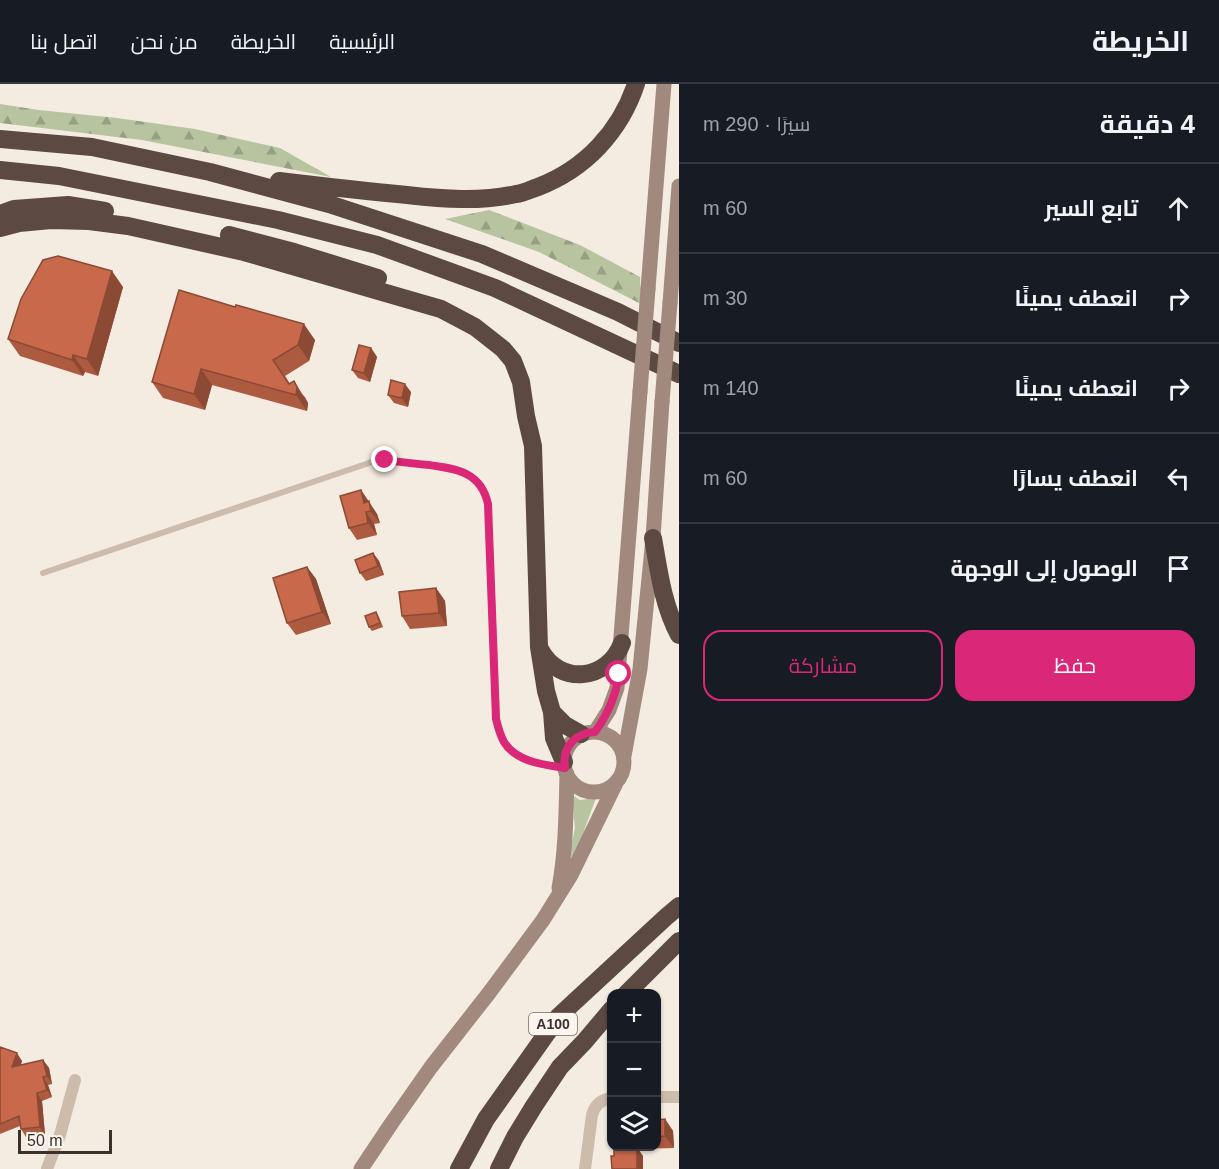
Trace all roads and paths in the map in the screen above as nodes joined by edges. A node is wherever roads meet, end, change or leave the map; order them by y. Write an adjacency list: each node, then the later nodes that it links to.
1 (636, 84): 5 (highway)
2 (664, 84): 15 (main road, bridge)
3 (0, 139): 5 (highway)
4 (0, 170): 10 (highway)
5 (210, 172): 9 (highway)
6 (679, 186): 12 (main road, bridge)
7 (0, 214): 11 (highway)
8 (0, 228): 11 (highway)
9 (679, 343)
10 (677, 374)
11 (533, 446): 16 (highway)
12 (653, 538): 14 (highway); 19 (main road)
13 (43, 573): 20 (lane)
14 (679, 635)
15 (622, 643): 16 (highway); 18 (main road)
16 (539, 648): 17 (highway)
17 (552, 712): 18 (highway); 20 (highway)
18 (588, 733): 19 (main road); 20 (main road)
19 (624, 756): 21 (main road)
20 (565, 768): 21 (main road); 23 (main road)
21 (616, 783): 23 (main road)
22 (679, 892): 30 (highway, A100)
23 (557, 896): 36 (main road)
24 (679, 906): 30 (highway, A100)
25 (679, 942): 27 (highway)
26 (679, 948): 27 (highway)
27 (659, 963): 28 (highway)
28 (630, 989)
29 (607, 1015): 38 (highway, A100 / A100)
30 (559, 1016): 37 (highway, A100)
31 (75, 1080): 35 (street)
32 (661, 1097): 33 (street)
33 (679, 1097)
34 (607, 1098): 39 (street)
35 (47, 1169)
36 (361, 1169)
37 (459, 1169)
38 (499, 1169)
39 (585, 1169)

